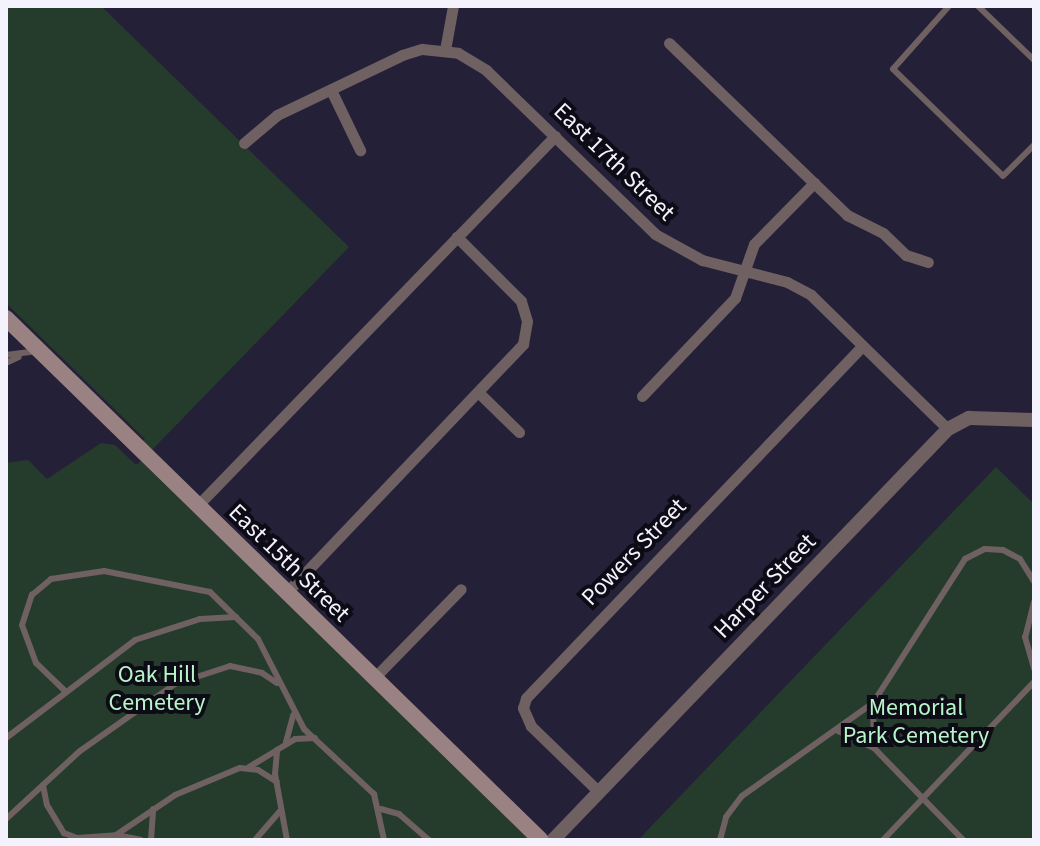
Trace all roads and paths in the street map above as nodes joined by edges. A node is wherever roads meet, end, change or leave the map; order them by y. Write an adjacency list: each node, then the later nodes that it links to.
1 (453, 6): 5 (street)
2 (949, 6): 10 (lane)
3 (978, 6): 6 (lane)
4 (669, 43): 12 (street)
5 (445, 50): 7 (street); 8 (street, East 17th Street)
6 (1034, 60)
7 (331, 90): 9 (street); 11 (street)
8 (555, 136): 13 (street); 15 (street, East 17th Street)
9 (244, 143)
10 (1034, 145)
11 (360, 150)
12 (814, 183): 14 (street); 15 (street)
13 (457, 237): 21 (street); 26 (street)
14 (928, 262)
15 (744, 271): 17 (street, East 17th Street); 22 (street)
16 (6, 318): 18 (main road, East 15th Street)
17 (862, 347): 24 (street, East 17th Street); 48 (street, Powers Street)
18 (30, 353): 19 (lane); 20 (lane); 26 (main road, East 15th Street)
19 (6, 355)
20 (6, 363)
21 (479, 393): 25 (street); 29 (street)
22 (642, 396)
23 (1034, 420): 24 (street)
24 (948, 429): 48 (street, Harper Street)
25 (519, 432)
26 (197, 506): 29 (main road, East 15th Street)
27 (1034, 581): 37 (lane)
28 (461, 589): 33 (street)
29 (286, 593): 33 (main road, East 15th Street)
30 (1034, 602): 32 (lane)
31 (239, 617): 35 (lane); 36 (lane); 36 (lane)
32 (1034, 669)
33 (374, 678): 64 (main road, East 15th Street)
34 (1034, 682): 49 (lane)
35 (277, 683): 38 (lane); 47 (lane)
36 (64, 690): 40 (lane)
37 (873, 703): 39 (lane); 43 (lane)
38 (293, 715): 41 (lane); 42 (lane)
39 (836, 730): 43 (lane); 66 (lane)
40 (6, 738)
41 (315, 738): 42 (lane); 51 (lane)
42 (285, 743): 44 (lane)
43 (874, 748): 49 (lane)
44 (277, 750): 45 (lane); 46 (lane)
45 (249, 767): 46 (lane); 50 (lane)
46 (277, 782): 52 (lane)
47 (43, 785): 53 (lane); 54 (lane)
48 (599, 792): 65 (street, Harper Street)
49 (921, 800): 67 (lane); 68 (lane)
50 (153, 809): 55 (lane); 59 (lane)
51 (381, 809): 62 (lane); 63 (lane)
52 (280, 811): 60 (lane); 61 (lane)
53 (6, 819)
54 (64, 833): 56 (lane); 57 (lane)
55 (116, 835): 56 (lane); 58 (lane)
56 (102, 838)
57 (71, 840)
58 (141, 840)
59 (151, 840)
60 (255, 840)
61 (287, 840)
62 (384, 840)
63 (429, 840)
64 (541, 840)
65 (553, 840)
66 (720, 840)
67 (883, 840)
68 (963, 840)

